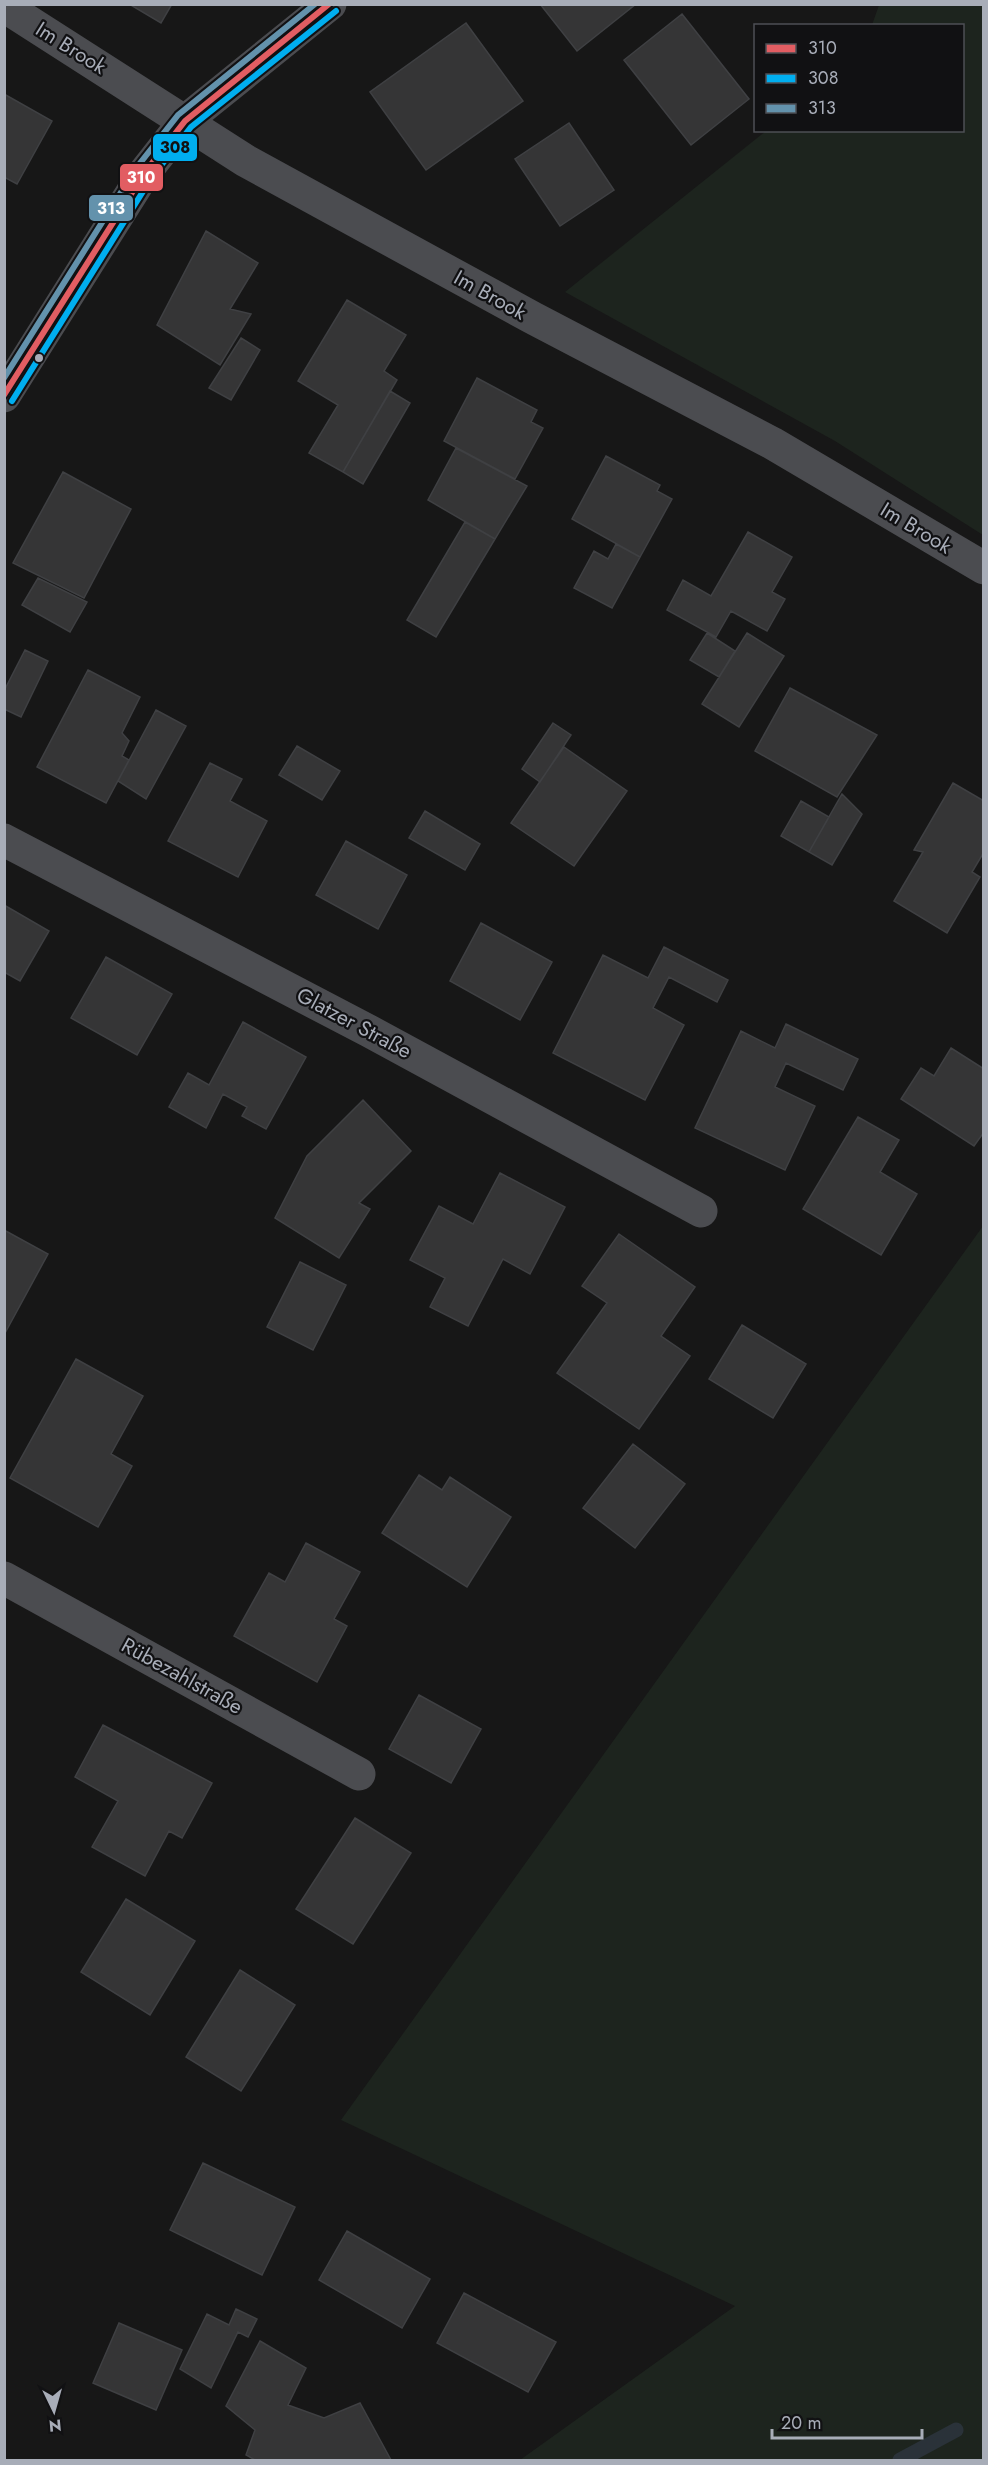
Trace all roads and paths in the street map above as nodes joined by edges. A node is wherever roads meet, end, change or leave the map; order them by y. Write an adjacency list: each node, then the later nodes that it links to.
1 (330, 4): 3 (street)
2 (4, 6): 3 (street, Im Brook)
3 (185, 121): 4 (street); 5 (street, Im Brook)
4 (4, 396)
5 (984, 568)
6 (4, 840): 7 (street, Glatzer Straße)
7 (701, 1211)
8 (4, 1578): 9 (street, Rübezahlstraße)
9 (359, 1774)

